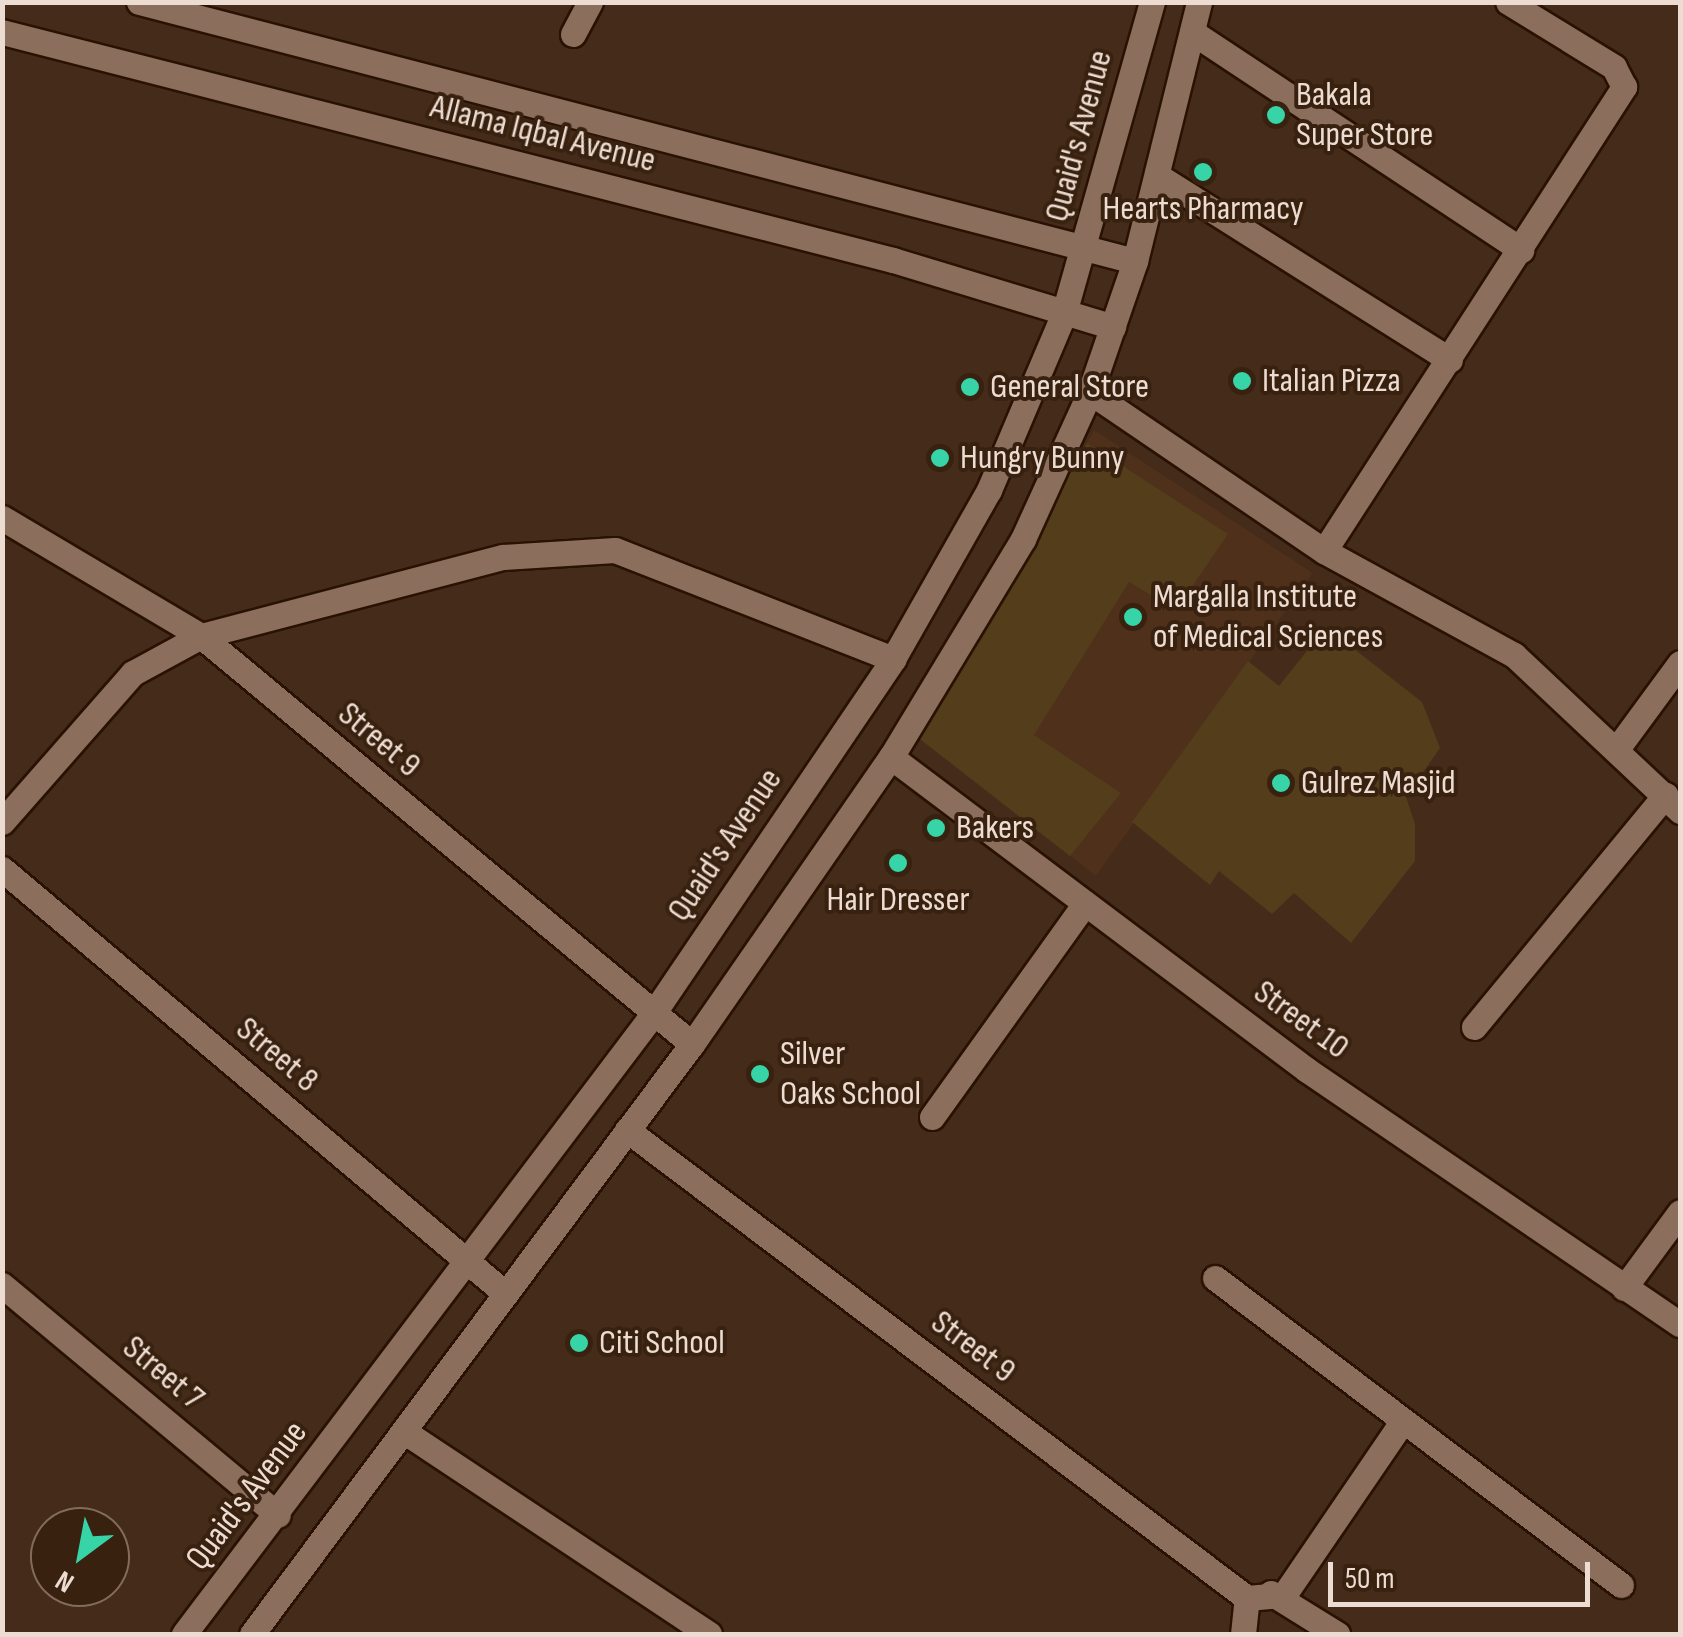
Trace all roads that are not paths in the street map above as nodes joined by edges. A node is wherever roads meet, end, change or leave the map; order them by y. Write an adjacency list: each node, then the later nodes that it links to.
1 (139, 2): 10 (street, Allama Iqbal Avenue)
2 (590, 2): 8 (street)
3 (1152, 2): 10 (street, Quaid's Avenue)
4 (1199, 2): 7 (street)
5 (1508, 2): 11 (street)
6 (2, 32): 13 (street, Allama Iqbal Avenue)
7 (1192, 32): 9 (street); 11 (street)
8 (573, 34)
9 (1158, 176): 12 (street); 15 (street)
10 (1084, 248): 12 (street, Allama Iqbal Avenue); 13 (street, Quaid's Avenue)
11 (1521, 250): 15 (street)
12 (1135, 261): 14 (street)
13 (1064, 314): 14 (street, Allama Iqbal Avenue); 20 (street, Quaid's Avenue)
14 (1113, 326): 16 (street)
15 (1450, 360): 18 (street)
16 (1090, 392): 18 (street); 23 (street)
17 (2, 518): 19 (street, Street 9)
18 (1324, 551): 22 (street)
19 (201, 636): 20 (street); 25 (street); 28 (street, Street 9)
20 (892, 659): 28 (street, Quaid's Avenue)
21 (1680, 662): 22 (street)
22 (1619, 746): 24 (street)
23 (892, 757): 27 (street, Street 10); 30 (street)
24 (1673, 803): 29 (street)
25 (2, 822)
26 (2, 869): 34 (street, Street 8)
27 (1084, 902): 31 (street); 37 (street, Street 10)
28 (653, 1014): 30 (street, Street 9); 34 (street, Quaid's Avenue)
29 (1474, 1028)
30 (692, 1044): 32 (street)
31 (932, 1117)
32 (627, 1130): 38 (street); 45 (street, Street 9)
33 (1680, 1212): 37 (street)
34 (465, 1260): 38 (street, Street 8); 42 (street, Quaid's Avenue)
35 (1215, 1278): 40 (street)
36 (2, 1285): 42 (street, Street 7)
37 (1624, 1288): 39 (street, Street 10)
38 (506, 1294): 41 (street)
39 (1680, 1324)
40 (1402, 1422): 43 (street); 44 (street)
41 (405, 1432): 47 (street); 48 (street)
42 (278, 1515): 46 (street, Quaid's Avenue)
43 (1621, 1585)
44 (1284, 1594): 45 (street); 50 (street)
45 (1247, 1598): 49 (street)
46 (184, 1634)
47 (252, 1634)
48 (709, 1634)
49 (1243, 1634)
50 (1337, 1634)

